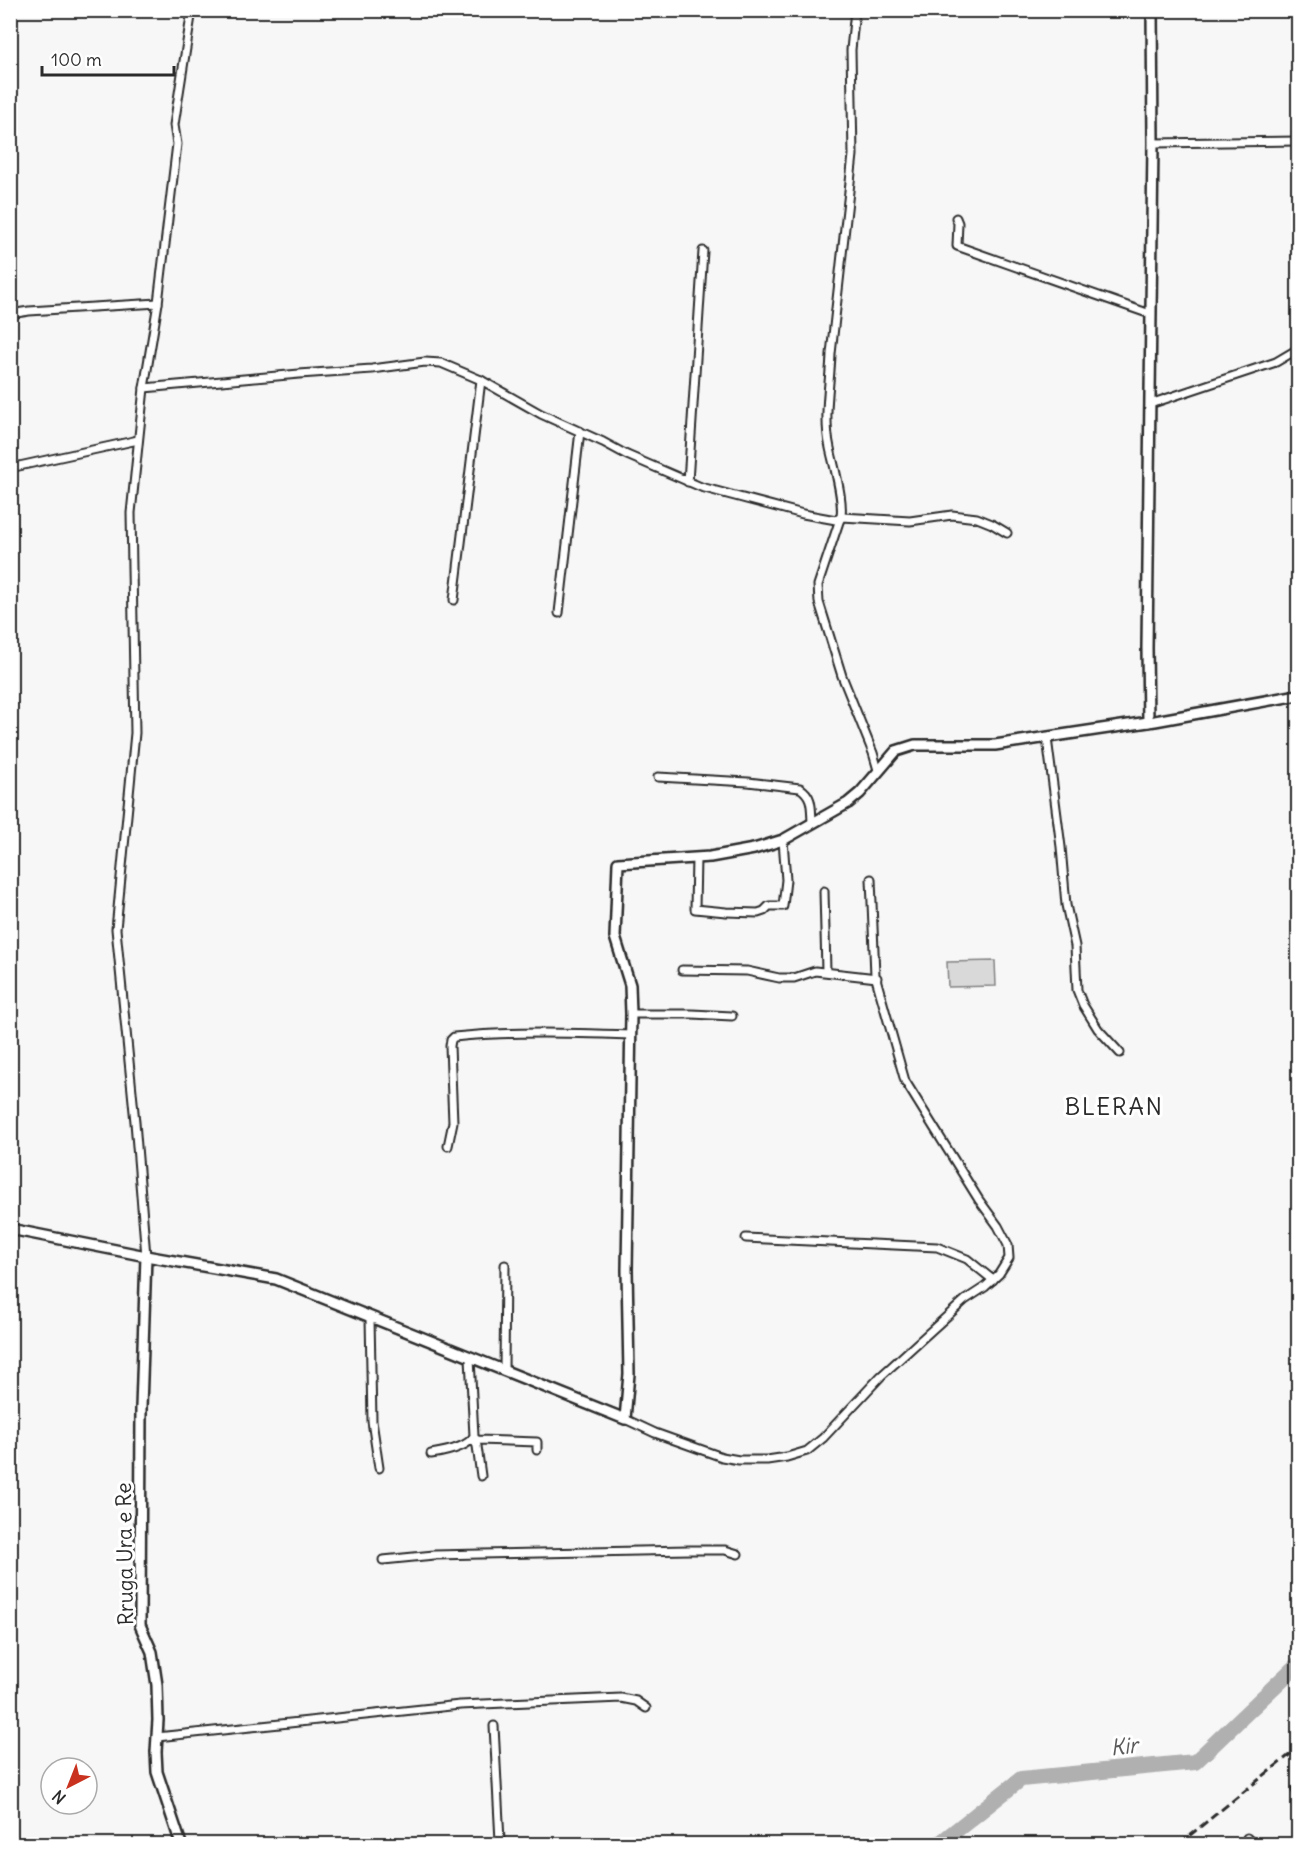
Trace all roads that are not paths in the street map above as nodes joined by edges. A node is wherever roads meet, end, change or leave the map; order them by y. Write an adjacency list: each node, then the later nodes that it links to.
1 (192, 10): 8 (street)
2 (855, 10): 19 (street)
3 (1152, 10): 5 (street)
4 (1299, 141): 5 (street)
5 (1153, 143): 10 (street)
6 (956, 218): 10 (street)
7 (703, 250): 18 (street)
8 (158, 303): 9 (street); 13 (street)
9 (10, 314)
10 (1150, 314): 14 (street)
11 (1299, 349): 14 (street)
12 (481, 380): 13 (street); 15 (street); 21 (street)
13 (144, 388): 16 (street)
14 (1150, 404): 24 (street)
15 (580, 431): 18 (street); 22 (street)
16 (138, 440): 17 (street); 43 (street)
17 (10, 468)
18 (688, 482): 19 (street)
19 (842, 517): 20 (street); 26 (street)
20 (1007, 533)
21 (454, 600)
22 (559, 613)
23 (1299, 695): 24 (street)
24 (1148, 722): 25 (street)
25 (1047, 738): 26 (street); 39 (street)
26 (878, 770): 28 (street)
27 (658, 777): 28 (street)
28 (812, 822): 29 (street)
29 (783, 840): 30 (street); 30 (street)
30 (696, 858): 36 (street)
31 (872, 879): 35 (street)
32 (824, 891): 34 (street)
33 (682, 970): 34 (street)
34 (826, 971): 35 (street)
35 (877, 978): 45 (street)
36 (631, 1014): 37 (street); 38 (street)
37 (732, 1016)
38 (631, 1035): 40 (street); 49 (street)
39 (1120, 1053)
40 (448, 1146)
41 (10, 1229): 43 (street)
42 (746, 1238): 45 (street)
43 (146, 1256): 46 (street); 59 (street, Rruga Ura e Re)
44 (505, 1265): 48 (street)
45 (993, 1280): 49 (street)
46 (370, 1318): 47 (street); 53 (street)
47 (470, 1358): 48 (street); 50 (street)
48 (504, 1371): 49 (street)
49 (625, 1419)
50 (473, 1438): 51 (street); 52 (street); 54 (street)
51 (537, 1450)
52 (431, 1454)
53 (379, 1468)
54 (481, 1476)
55 (738, 1554): 56 (street)
56 (383, 1560)
57 (646, 1708): 59 (street)
58 (494, 1726): 62 (street)
59 (157, 1737): 61 (street, Rruga Ura e Re)
60 (1247, 1838): 63 (street)
61 (182, 1845)
62 (493, 1845)
63 (1253, 1845)

